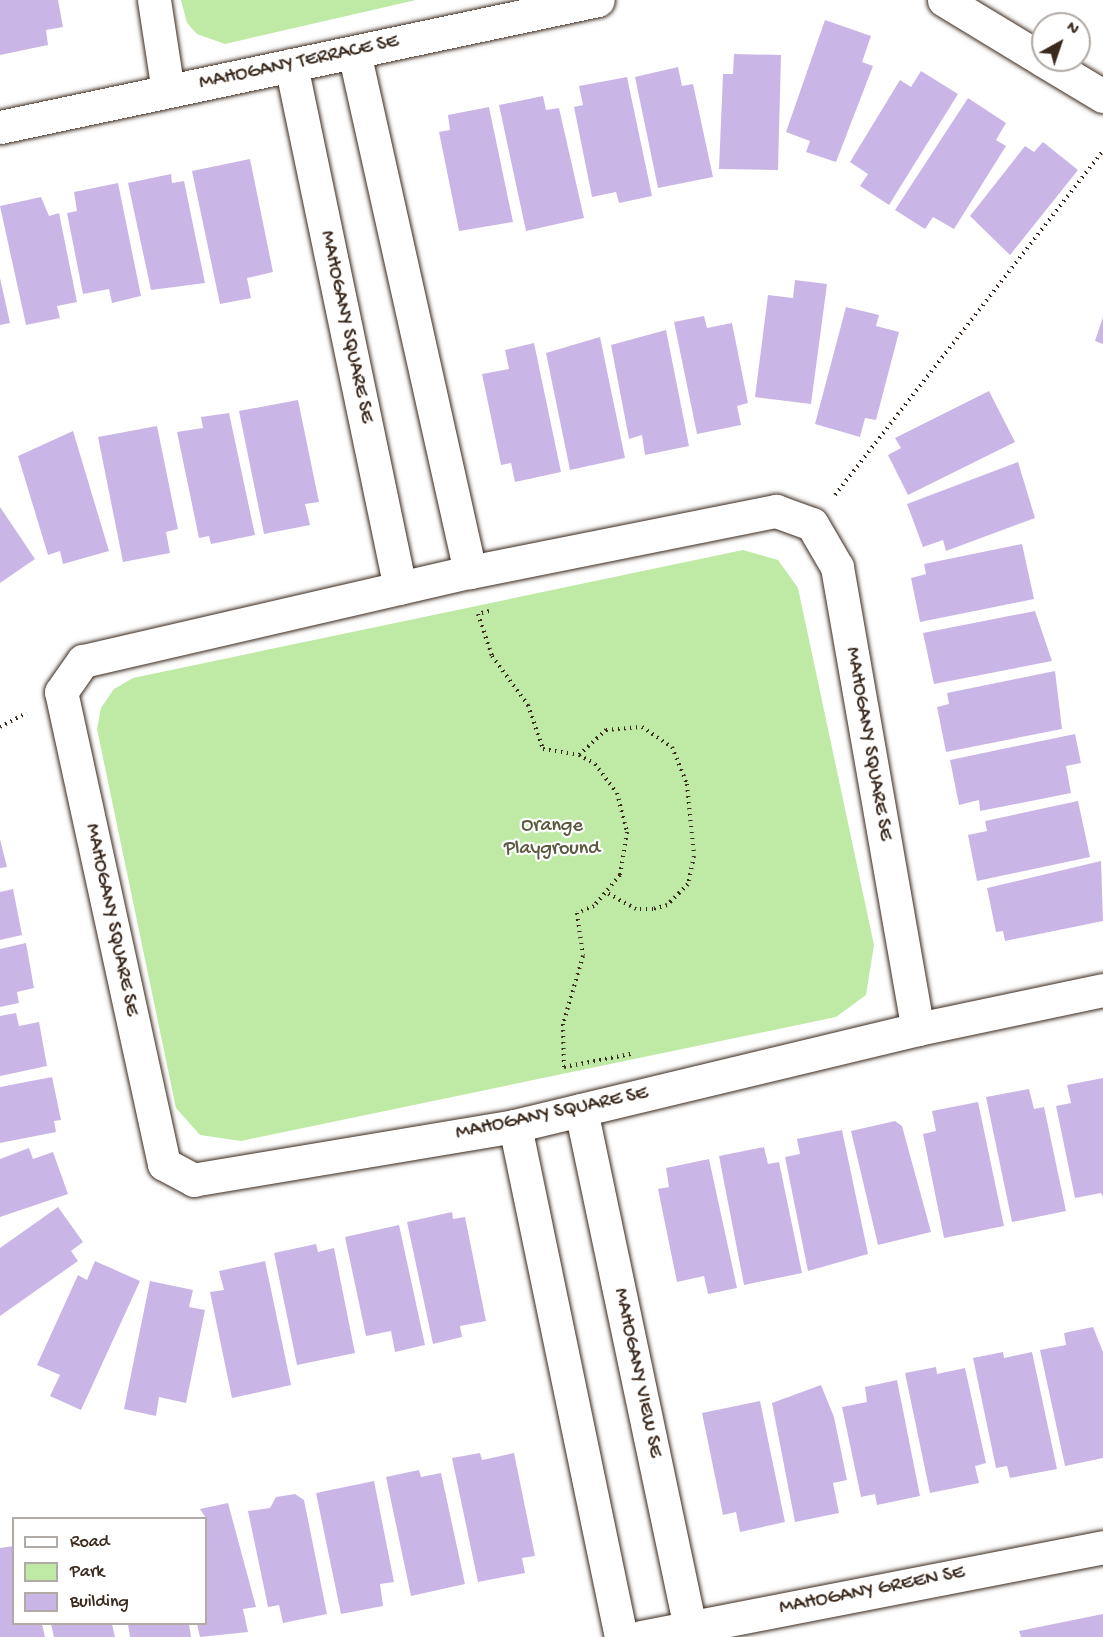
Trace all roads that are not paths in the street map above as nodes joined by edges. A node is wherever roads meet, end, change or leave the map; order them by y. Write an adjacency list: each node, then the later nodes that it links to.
1 (154, 0): 9 (street)
2 (598, 0): 4 (street, MAHOGANY TERRACE SE)
3 (944, 0): 6 (street)
4 (475, 13): 5 (street, MAHOGANY TERRACE SE)
5 (354, 52): 7 (street, MAHOGANY TERRACE SE); 12 (street)
6 (1031, 53)
7 (291, 66): 9 (street, MAHOGANY TERRACE SE); 13 (street, MAHOGANY SQUARE SE)
8 (1063, 72): 10 (street)
9 (168, 91): 11 (street, MAHOGANY TERRACE SE)
10 (1103, 96)
11 (0, 127)
12 (470, 572): 13 (street, MAHOGANY SQUARE SE); 15 (street, MAHOGANY SQUARE SE)
13 (400, 588): 17 (street, MAHOGANY SQUARE SE)
14 (1103, 990): 15 (street)
15 (918, 1029): 16 (street, MAHOGANY SQUARE SE)
16 (581, 1110): 17 (street, MAHOGANY SQUARE SE); 19 (street, MAHOGANY VIEW SE)
17 (514, 1126): 20 (street)
18 (1103, 1546): 19 (street, MAHOGANY GREEN SE)
19 (691, 1631): 21 (street, MAHOGANY GREEN SE)
20 (621, 1637)
21 (641, 1637)

